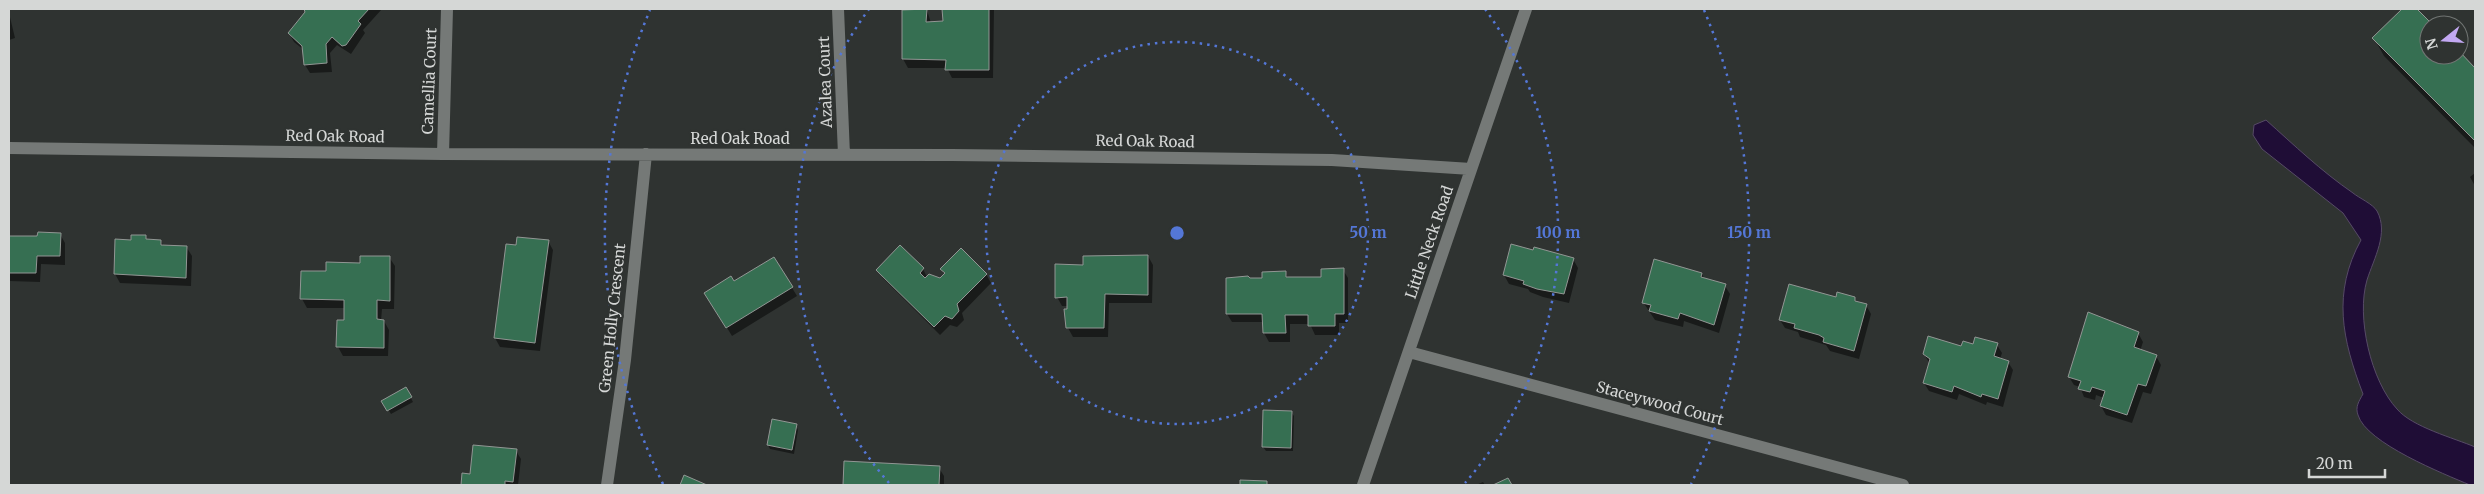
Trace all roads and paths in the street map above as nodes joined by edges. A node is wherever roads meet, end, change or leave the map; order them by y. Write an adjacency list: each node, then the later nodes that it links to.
1 (447, 9): 5 (street, Camellia Court)
2 (838, 9): 7 (street, Azalea Court)
3 (1526, 9): 8 (street, Little Neck Road)
4 (9, 148): 5 (street, Red Oak Road)
5 (443, 154): 6 (street, Red Oak Road)
6 (646, 154): 7 (street, Red Oak Road); 10 (street, Green Holly Crescent)
7 (844, 155): 8 (street, Red Oak Road)
8 (1471, 169): 9 (street, Little Neck Road)
9 (1408, 352): 11 (street, Little Neck Road); 12 (street, Staceywood Court)
10 (607, 485)
11 (1363, 485)
12 (1903, 485)

